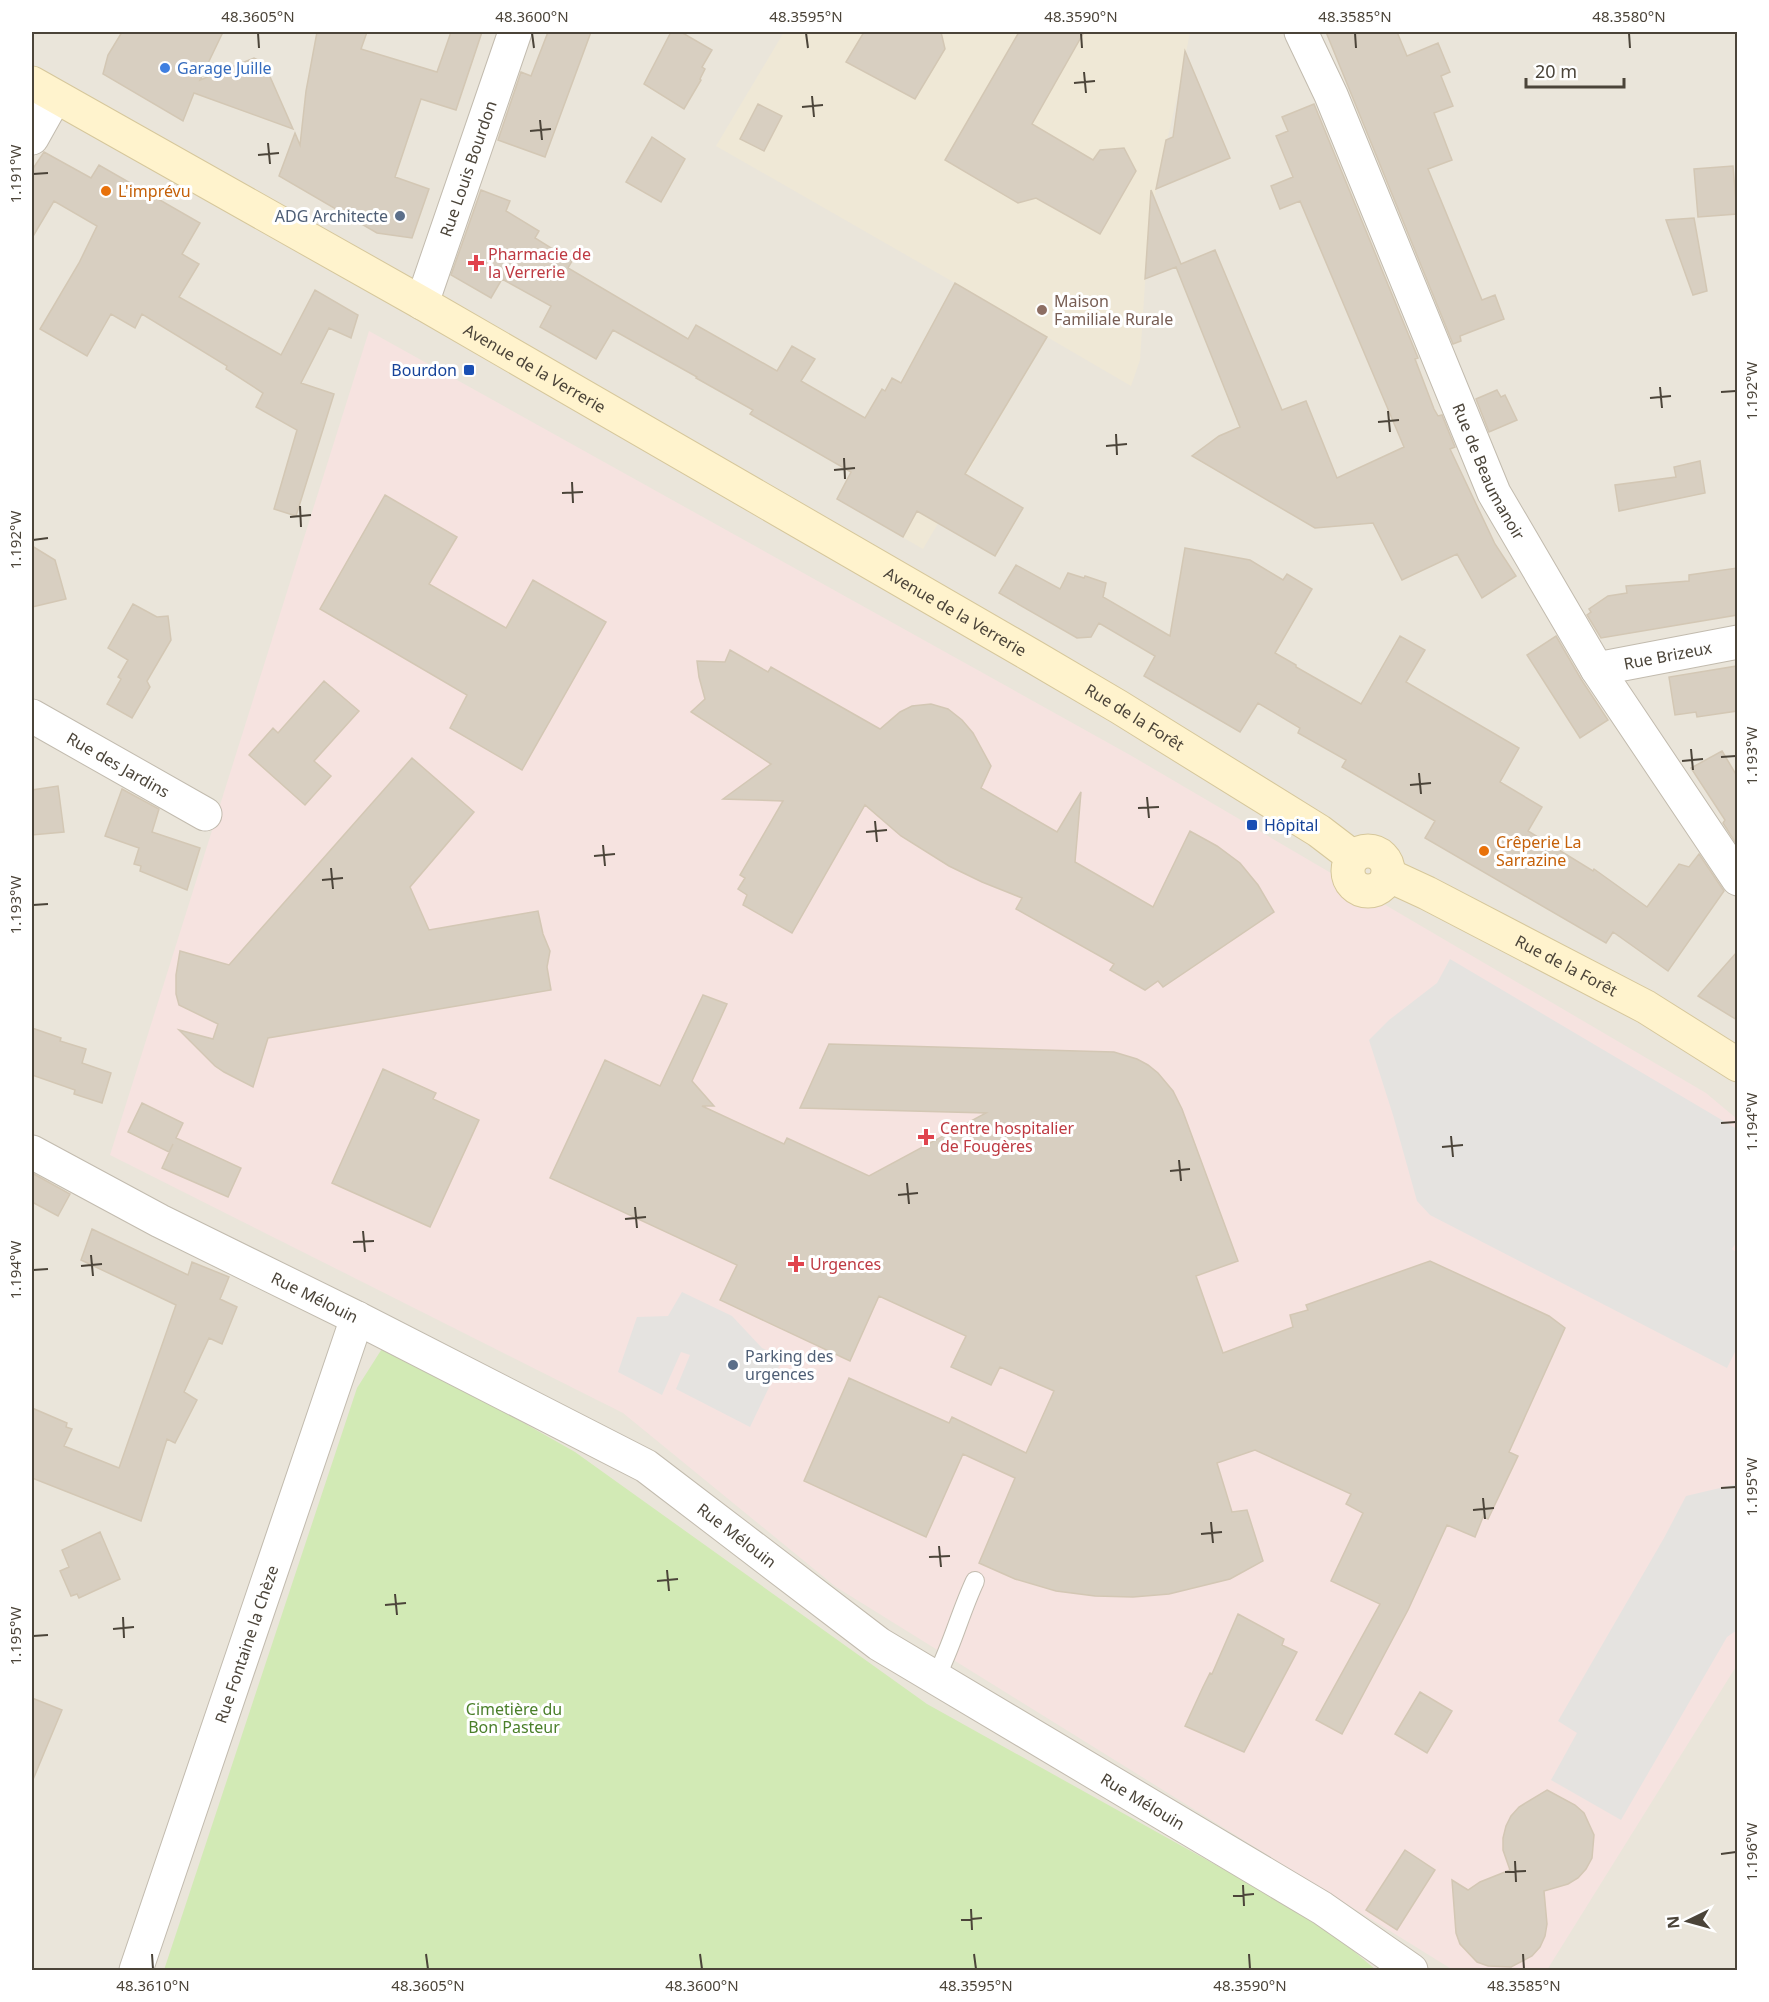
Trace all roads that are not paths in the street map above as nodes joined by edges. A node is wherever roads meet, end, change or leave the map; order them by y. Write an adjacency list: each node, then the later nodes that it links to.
1 (515, 32): 5 (street, Rue Louis Bourdon)
2 (1301, 32): 8 (street, Rue de Beaumanoir)
3 (44, 90): 4 (street); 5 (main road, Avenue de la Verrerie)
4 (32, 138)
5 (422, 303): 7 (main road, Avenue de la Verrerie)
6 (1737, 642): 8 (street, Rue Brizeux)
7 (1034, 657): 12 (main road, Rue de la Forêt)
8 (1597, 669): 11 (street, Rue de Beaumanoir)
9 (32, 716): 10 (street, Rue des Jardins)
10 (205, 814)
11 (1737, 879)
12 (1737, 1065)
13 (32, 1152): 14 (street, Rue Mélouin)
14 (357, 1318): 16 (street, Rue Mélouin); 17 (street, Rue Fontaine la Chèze)
15 (975, 1581): 16 (lane)
16 (936, 1677): 18 (street, Rue Mélouin)
17 (136, 1971)
18 (1411, 1971)

